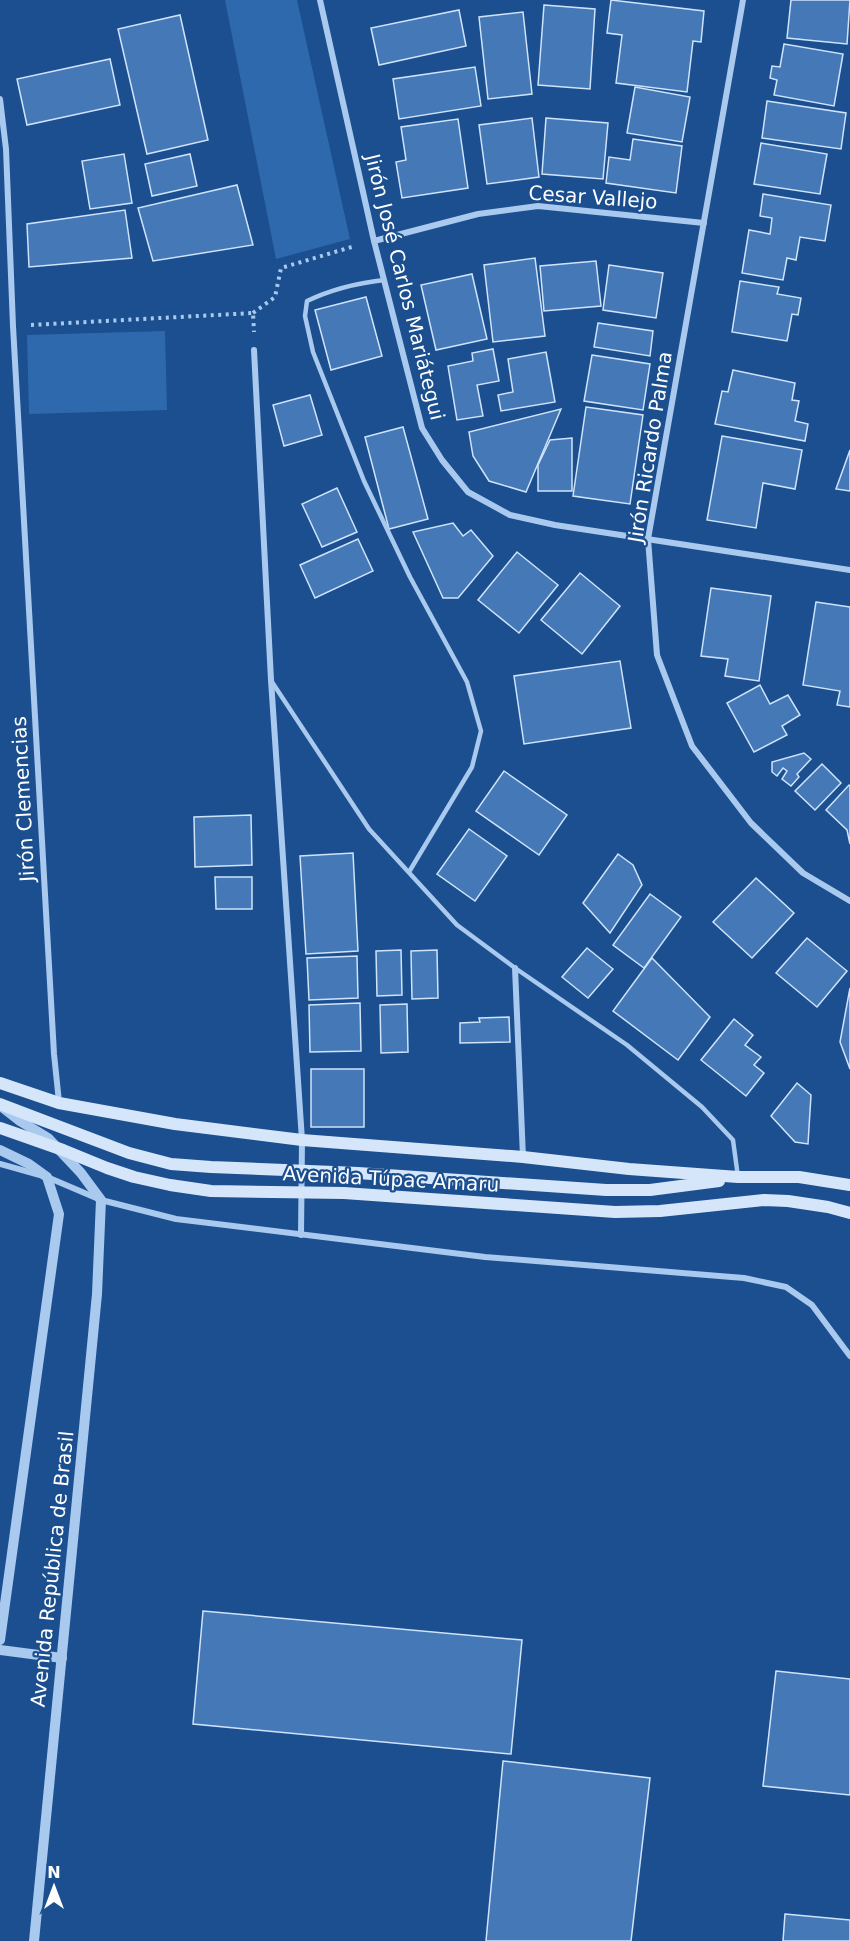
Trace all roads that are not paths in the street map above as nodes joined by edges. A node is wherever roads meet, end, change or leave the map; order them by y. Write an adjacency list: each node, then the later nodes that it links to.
1 (320, 0): 5 (street, Jirón José Carlos Mariátegui)
2 (743, 0): 4 (street, Jirón Ricardo Palma)
3 (0, 99): 15 (street, Jirón Clemencias)
4 (704, 223): 5 (street, Cesar Vallejo); 8 (street, Jirón Ricardo Palma)
5 (375, 241): 6 (street, Jirón José Carlos Mariátegui)
6 (384, 280): 8 (street, Jirón José Carlos Mariátegui); 11 (lane)
7 (254, 350): 10 (street)
8 (648, 539): 9 (street, Jirón José Carlos Mariátegui); 12 (street, Jirón Ricardo Palma)
9 (850, 570)
10 (271, 680): 11 (lane); 18 (street)
11 (410, 872): 13 (lane)
12 (850, 902)
13 (515, 968): 20 (street); 23 (lane)
14 (0, 1083): 15 (main road)
15 (59, 1103): 18 (main road)
16 (0, 1104): 23 (main road, Avenida Túpac Amaru); 25 (street)
17 (0, 1128): 26 (main road, Avenida Túpac Amaru)
18 (302, 1140): 20 (main road); 27 (street)
19 (0, 1150): 22 (street)
20 (523, 1157): 23 (main road)
21 (0, 1164): 22 (street)
22 (47, 1177): 25 (street); 29 (street, Avenida República de Brasil)
23 (738, 1177): 24 (main road)
24 (850, 1185)
25 (102, 1200): 27 (street); 31 (street, Avenida República de Brasil)
26 (850, 1213)
27 (301, 1234): 28 (street)
28 (850, 1356)
29 (0, 1640)
30 (0, 1650): 31 (street)
31 (62, 1658): 32 (street, Avenida República de Brasil)
32 (34, 1941)

